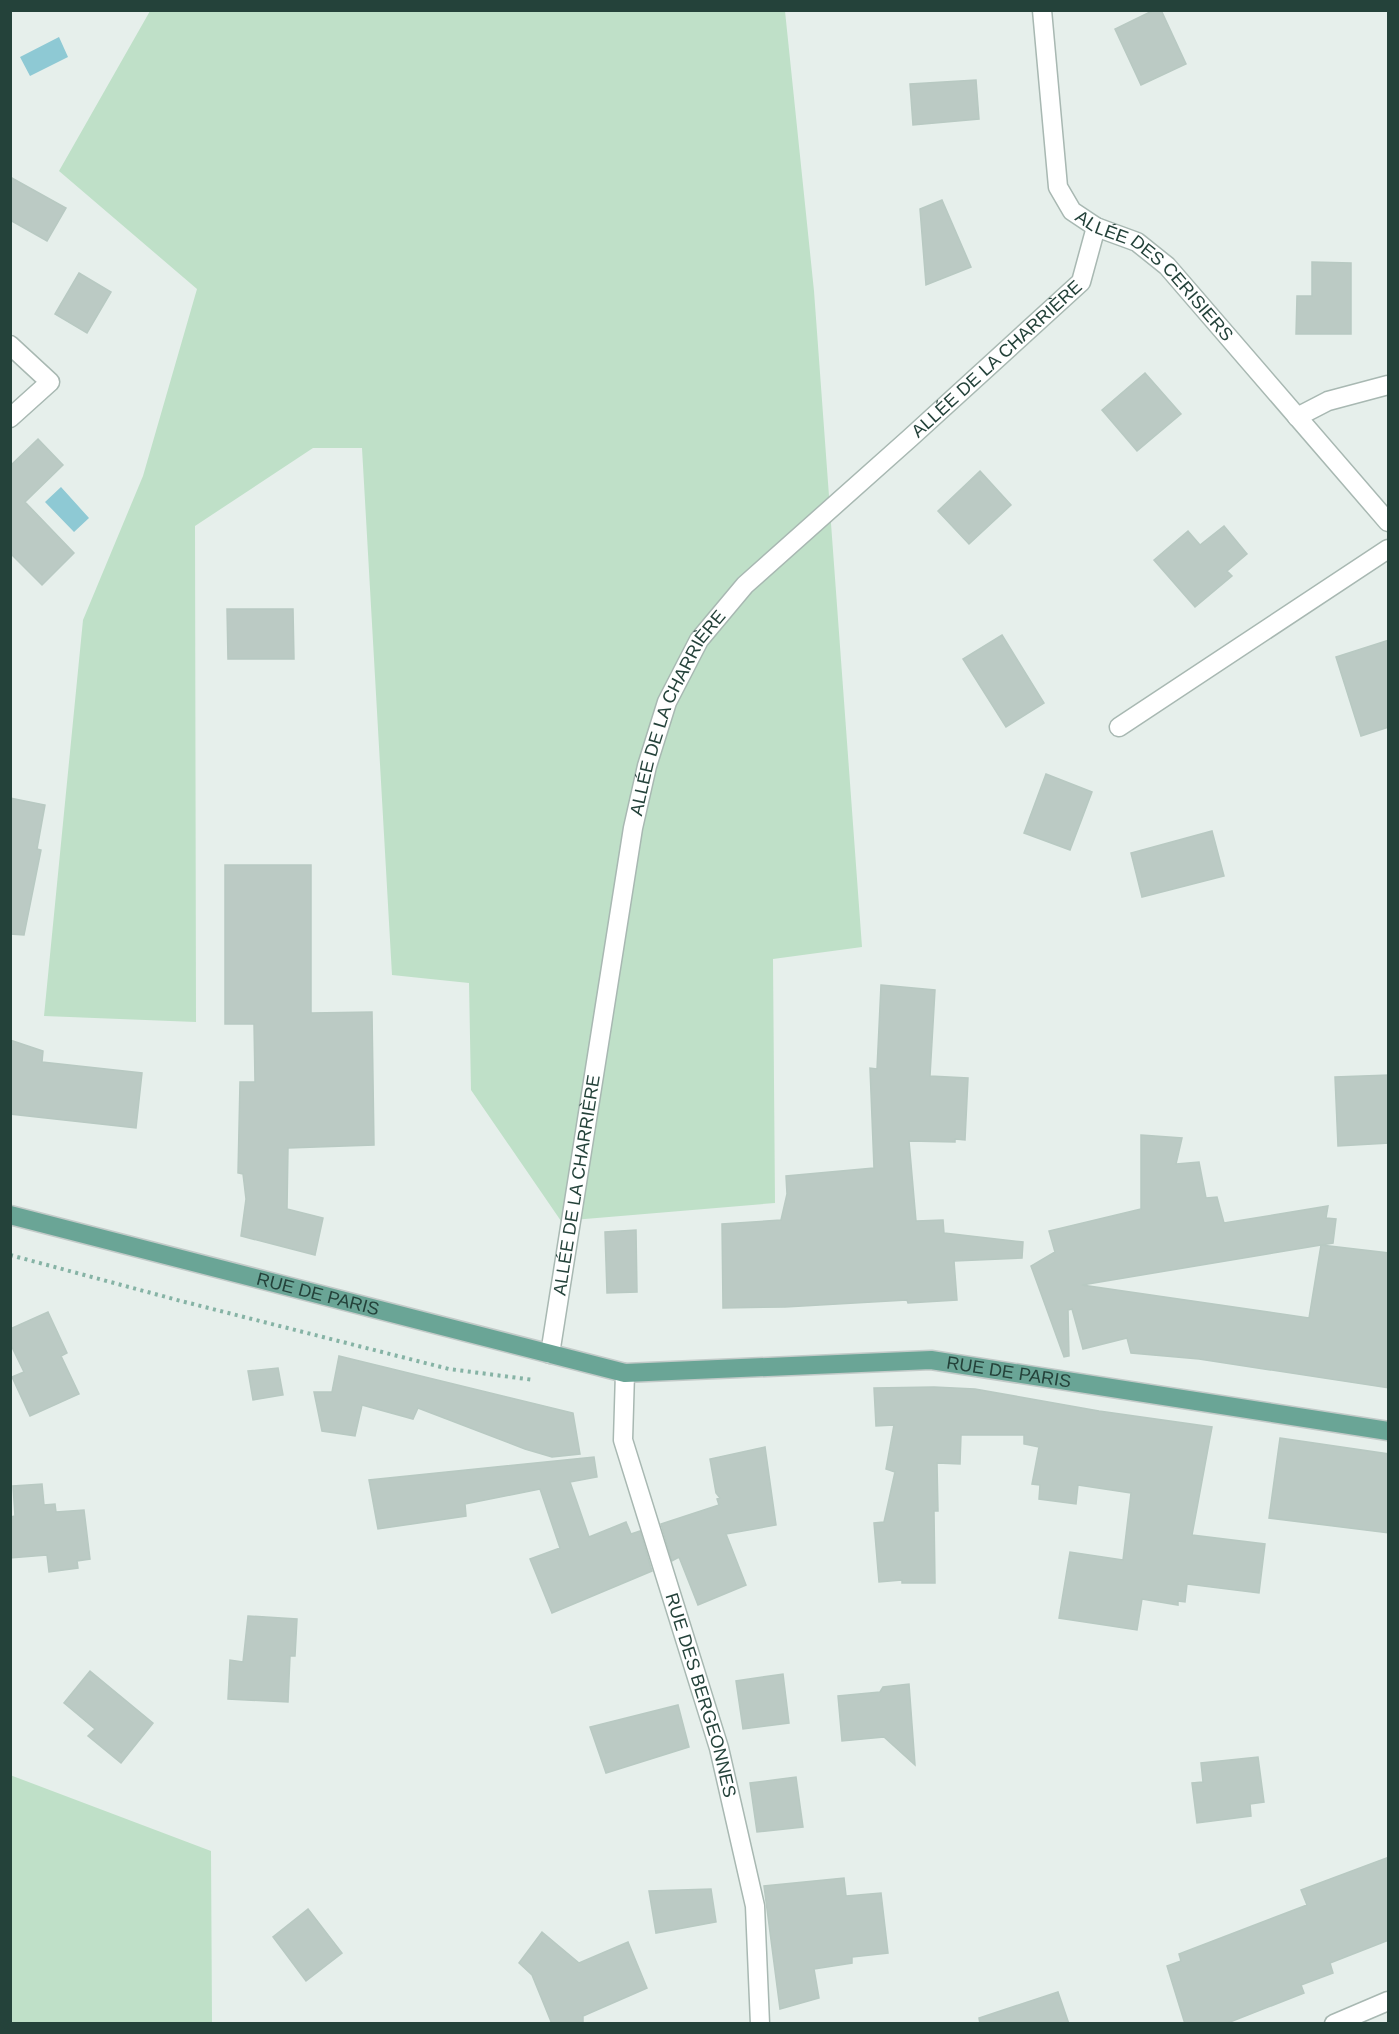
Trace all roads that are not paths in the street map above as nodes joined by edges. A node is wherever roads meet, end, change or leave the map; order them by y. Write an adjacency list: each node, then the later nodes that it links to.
1 (1042, 10): 2 (street, ALLÉE DES CERISIERS)
2 (1096, 227): 5 (street, ALLÉE DES CERISIERS); 11 (street, ALLÉE DE LA CHARRIÈRE)
3 (10, 345): 6 (street)
4 (1389, 385): 5 (street)
5 (1297, 417): 7 (street, ALLÉE DES CERISIERS)
6 (10, 418)
7 (1389, 522)
8 (1389, 549): 9 (street)
9 (1119, 727)
10 (10, 1215): 11 (main road, RUE DE PARIS)
11 (550, 1354): 12 (main road, RUE DE PARIS)
12 (625, 1373): 13 (main road, RUE DE PARIS); 15 (street, RUE DES BERGEONNES)
13 (1389, 1431)
14 (1389, 2001): 16 (street)
15 (760, 2024)
16 (1334, 2024)

